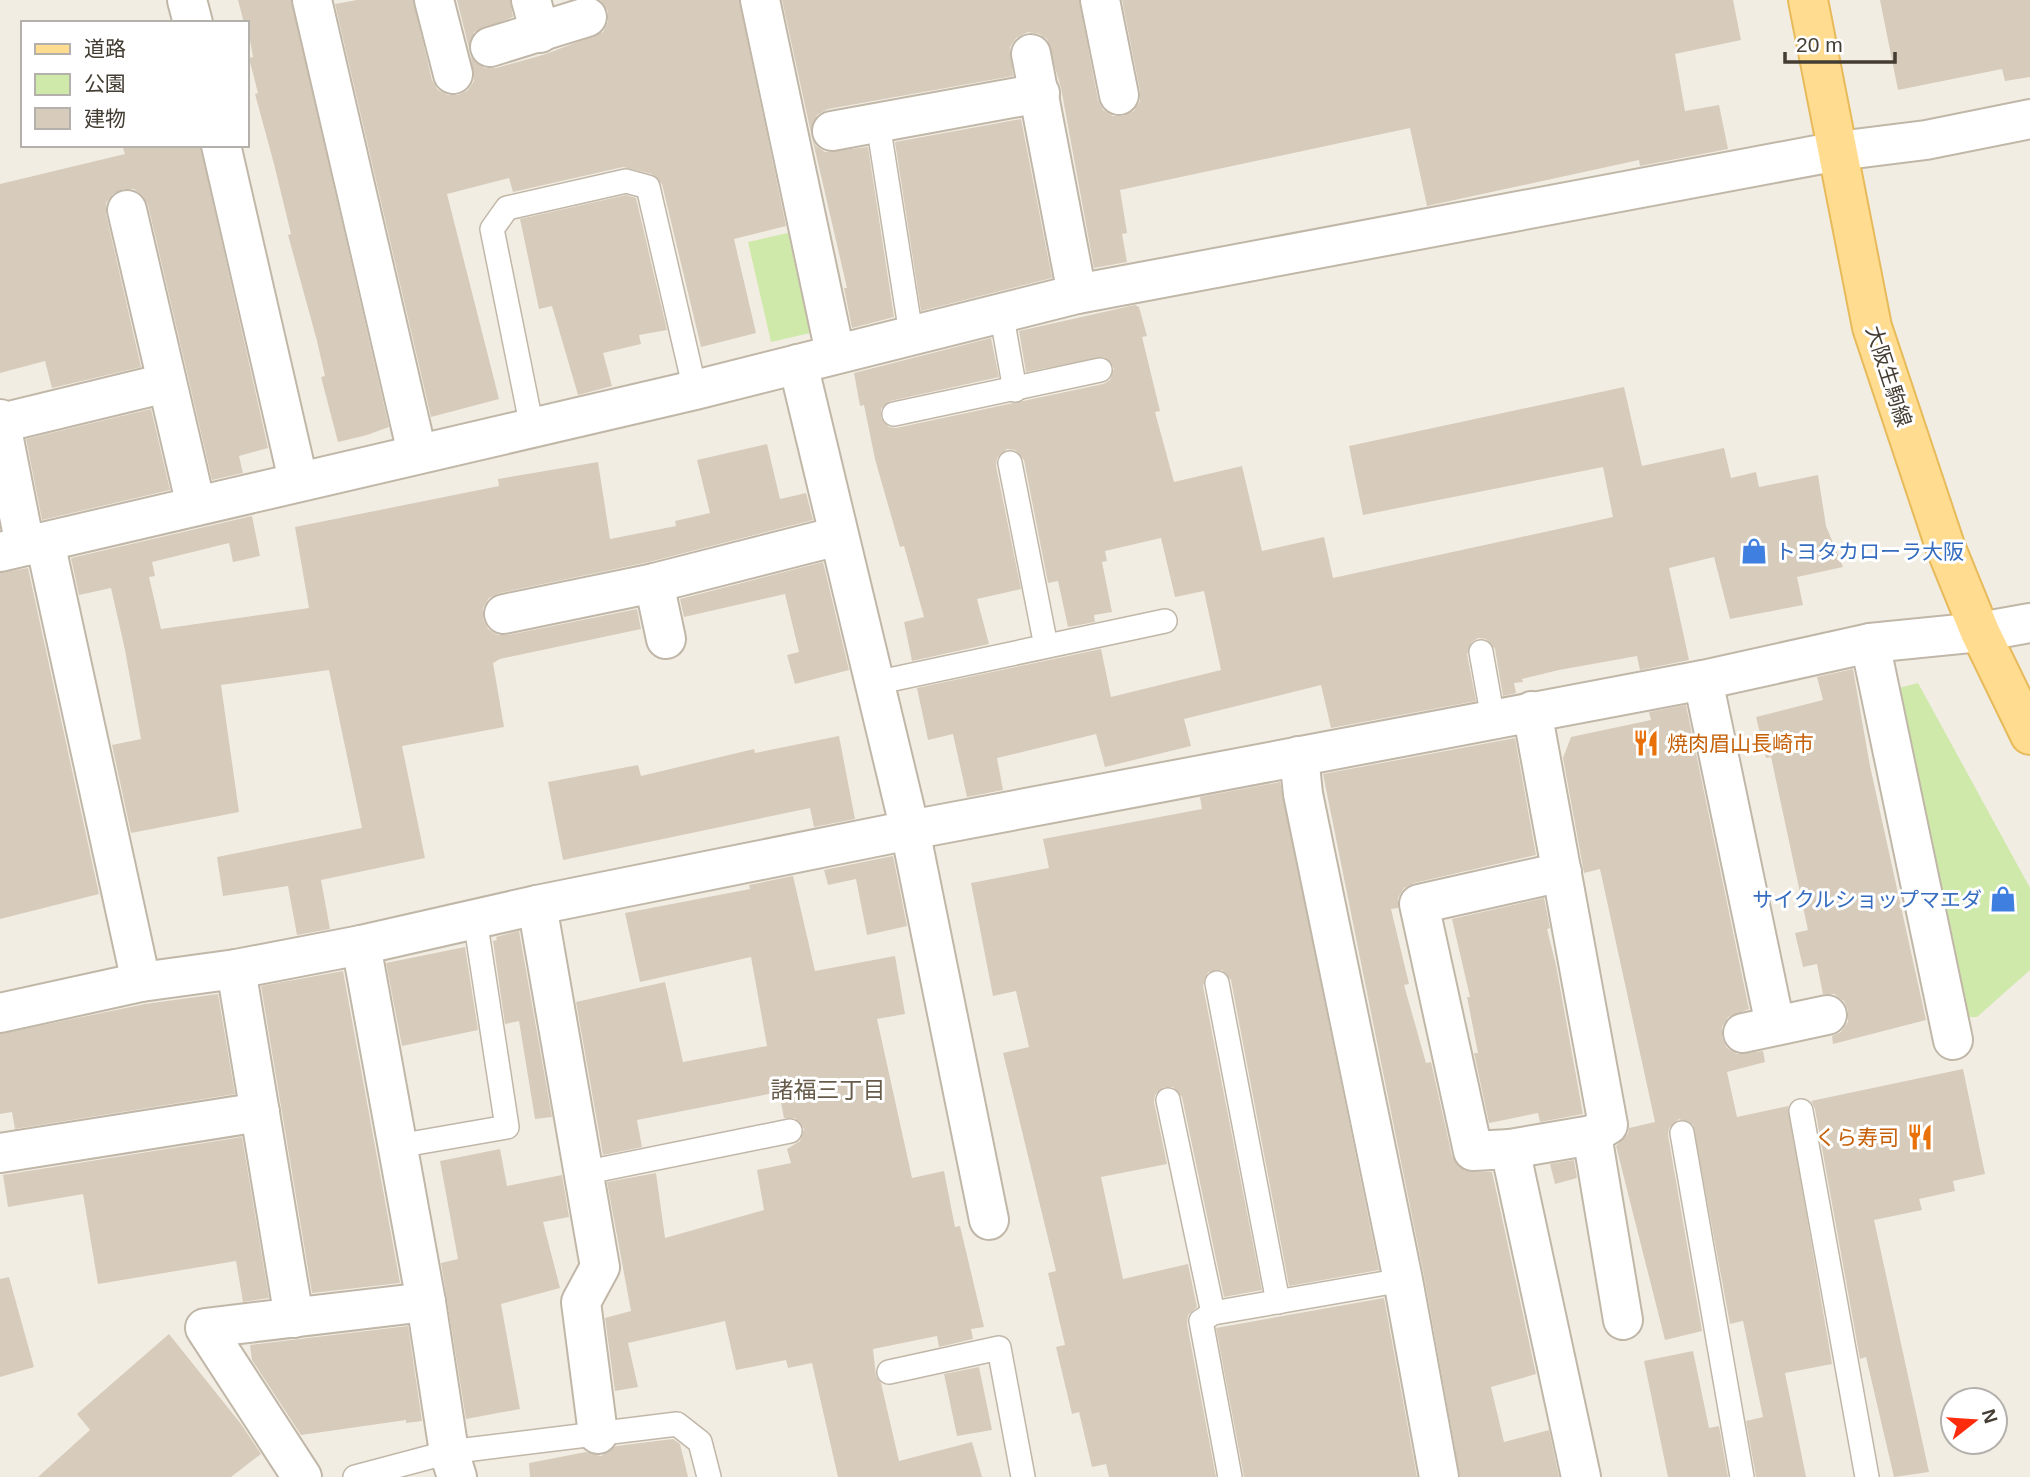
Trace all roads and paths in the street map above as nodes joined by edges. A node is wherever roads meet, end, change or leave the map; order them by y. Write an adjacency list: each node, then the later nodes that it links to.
1 (187, 0): 9 (street)
2 (312, 0): 33 (street)
3 (434, 0): 12 (street)
4 (760, 0): 24 (street)
5 (1100, 0): 14 (street)
6 (1808, 0): 19 (main road, 大阪生駒線)
7 (536, 17): 8 (street); 10 (street)
8 (587, 17)
9 (192, 21)
10 (490, 47)
11 (1031, 54): 13 (street)
12 (453, 74)
13 (1040, 93): 16 (street); 21 (street)
14 (1119, 95)
15 (2030, 119): 19 (street)
16 (878, 123): 17 (street); 23 (lane)
17 (832, 131)
18 (221, 147): 35 (street)
19 (1838, 151): 21 (street); 43 (main road, 大阪生駒線)
20 (127, 210): 27 (street)
21 (1077, 294): 22 (street)
22 (1001, 312): 23 (street); 29 (lane)
23 (911, 334): 24 (street)
24 (835, 353): 25 (street)
25 (798, 364): 28 (street); 37 (street)
26 (1100, 370): 29 (lane)
27 (166, 383): 31 (street); 36 (street)
28 (695, 390): 32 (street); 32 (lane)
29 (1015, 390): 30 (lane)
30 (894, 414)
31 (1, 421): 38 (street)
32 (532, 428): 33 (street)
33 (417, 453): 35 (street)
34 (1010, 463): 46 (lane)
35 (298, 480): 36 (street)
36 (196, 506): 38 (street)
37 (838, 536): 39 (street); 49 (street)
38 (24, 547): 60 (street)
39 (654, 583): 40 (street); 44 (street)
40 (503, 614)
41 (1165, 621): 46 (lane)
42 (2030, 623): 43 (street)
43 (1980, 632): 45 (street); 52 (main road, 大阪生駒線)
44 (666, 639)
45 (1870, 643): 48 (street); 64 (street)
46 (1046, 646): 49 (lane)
47 (1481, 652): 51 (lane)
48 (1703, 680): 50 (street); 63 (street)
49 (875, 683): 54 (street)
50 (1532, 711): 51 (street); 55 (street)
51 (1493, 719): 53 (street)
52 (2030, 735)
53 (1299, 757): 54 (street); 76 (street)
54 (910, 830): 56 (street); 75 (street)
55 (1562, 873): 70 (street); 72 (street)
56 (537, 905): 57 (street); 74 (street)
57 (475, 919): 58 (street); 71 (lane)
58 (361, 945): 59 (street); 71 (street)
59 (236, 969): 60 (street); 67 (street)
60 (141, 982): 62 (street)
61 (1217, 983): 77 (lane)
62 (0, 1013)
63 (1827, 1015)
64 (1953, 1040)
65 (1168, 1100): 79 (lane)
66 (1801, 1111): 93 (lane)
67 (260, 1112): 73 (street); 80 (street)
68 (790, 1131): 74 (lane)
69 (1682, 1133): 92 (lane)
70 (1592, 1135): 72 (street); 81 (street)
71 (398, 1146): 78 (street)
72 (1510, 1149): 91 (street)
73 (0, 1153)
74 (583, 1173): 83 (street)
75 (989, 1220)
76 (1403, 1280): 77 (lane); 90 (street)
77 (1278, 1302): 79 (lane)
78 (426, 1303): 80 (street); 84 (street)
79 (1213, 1313): 89 (lane)
80 (294, 1318): 85 (street)
81 (1623, 1320)
82 (889, 1372): 88 (lane)
83 (598, 1434): 84 (lane); 87 (lane)
84 (453, 1464): 86 (lane)
85 (302, 1477)
86 (355, 1477)
87 (709, 1477)
88 (1023, 1477)
89 (1230, 1477)
90 (1439, 1477)
91 (1581, 1477)
92 (1742, 1477)
93 (1867, 1477)

